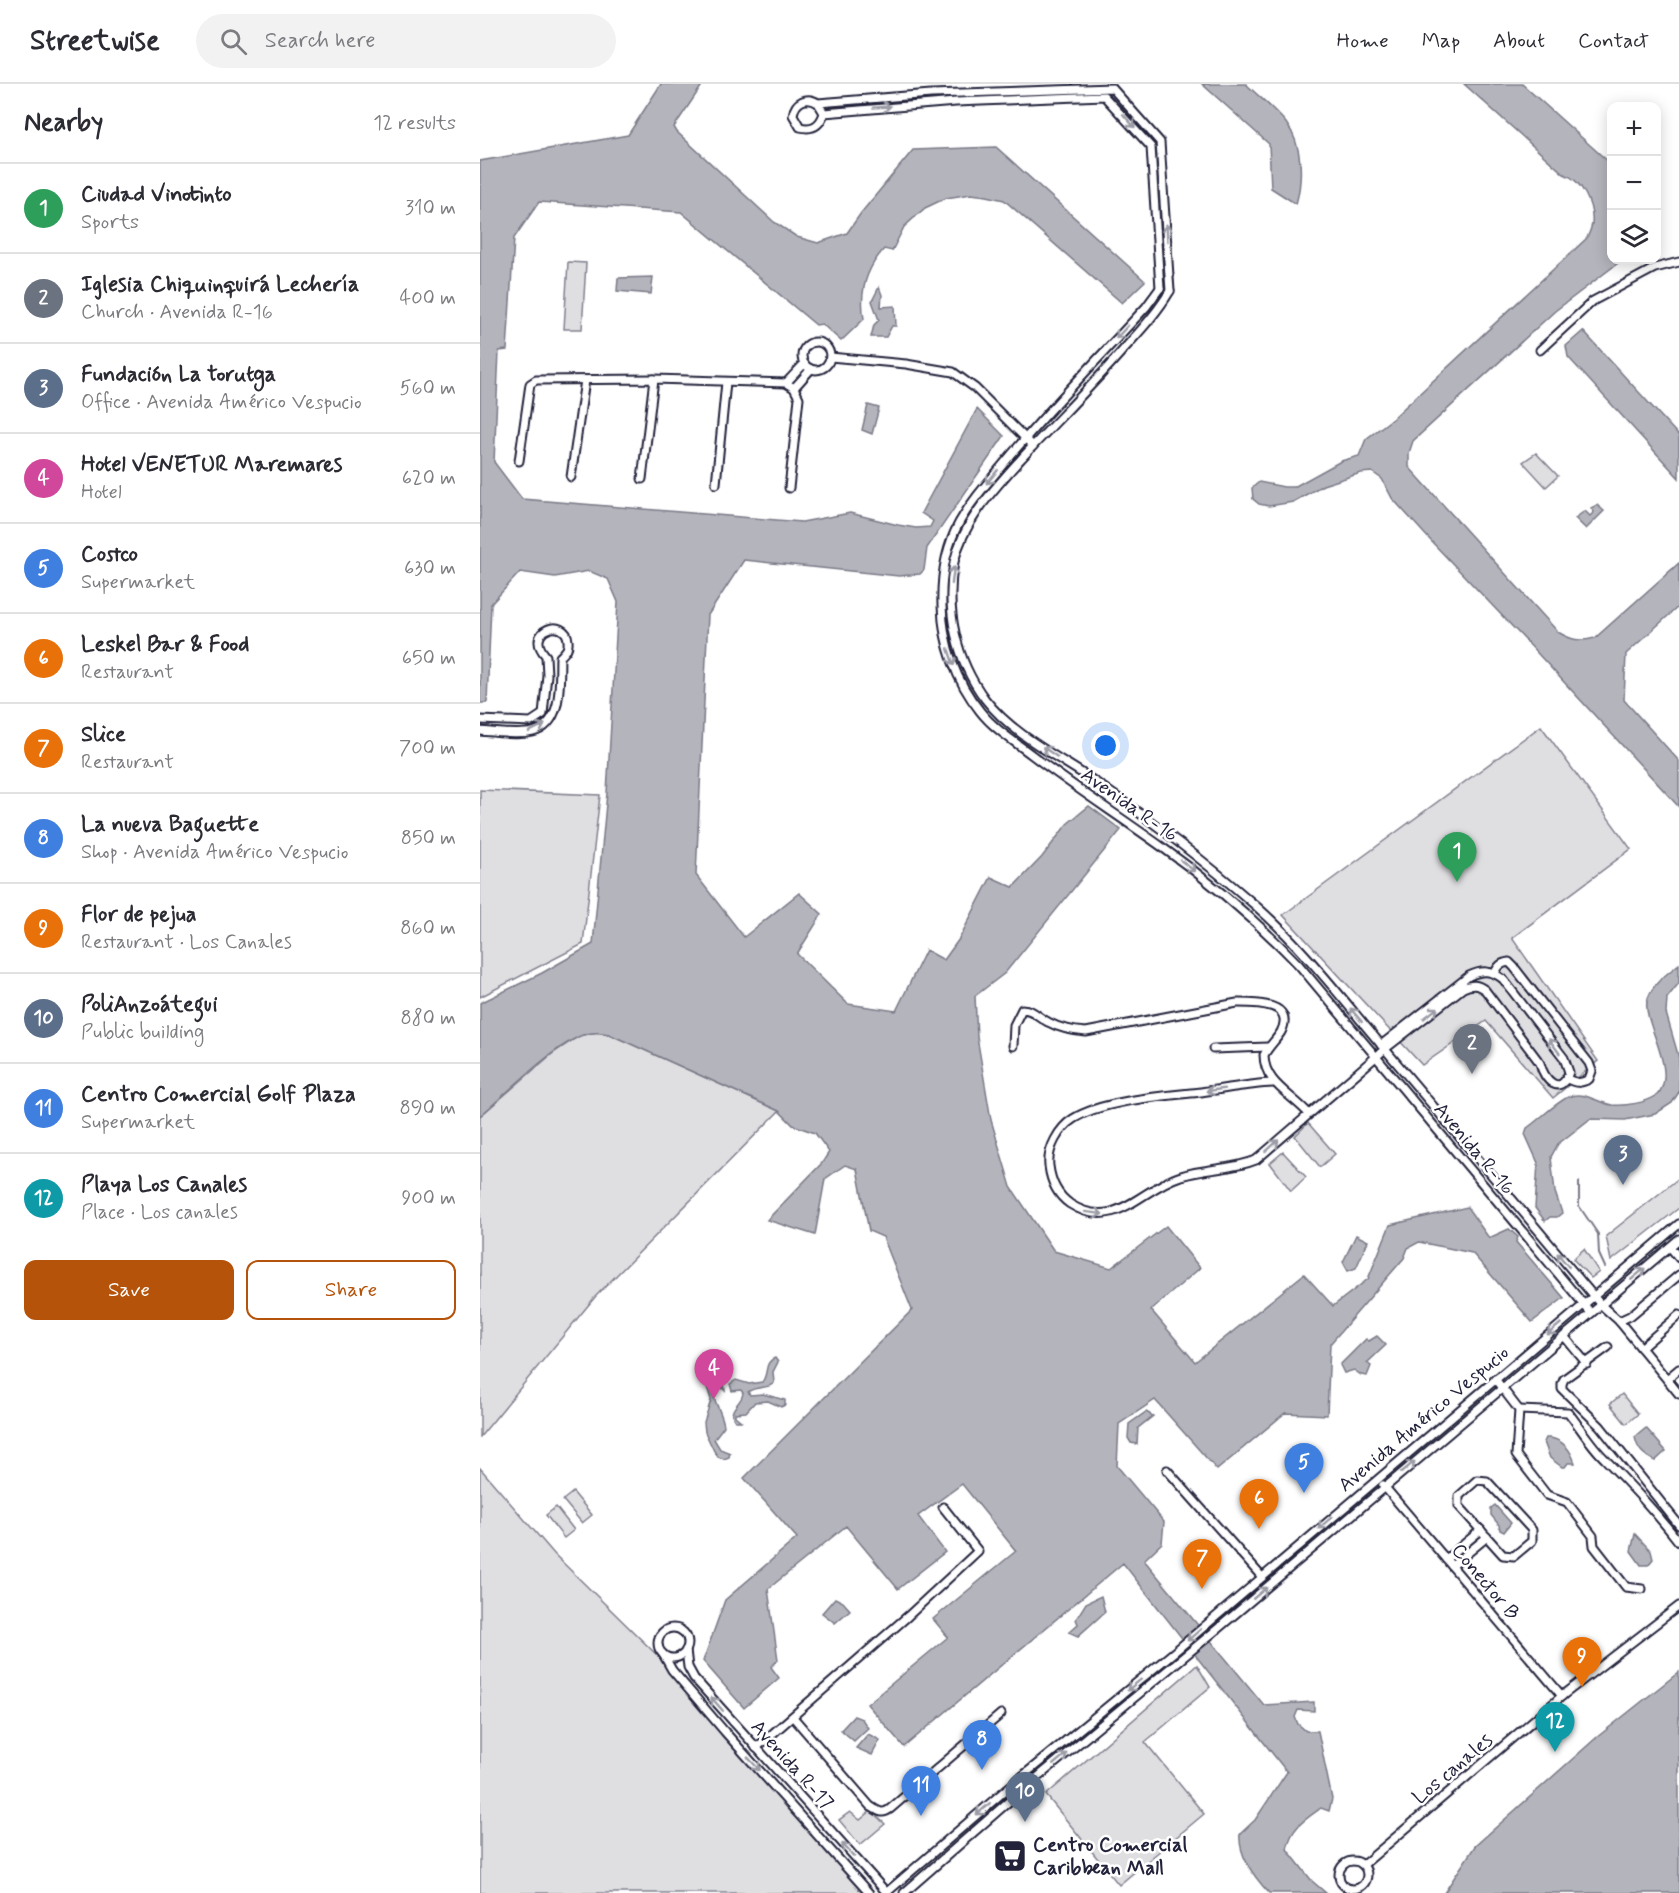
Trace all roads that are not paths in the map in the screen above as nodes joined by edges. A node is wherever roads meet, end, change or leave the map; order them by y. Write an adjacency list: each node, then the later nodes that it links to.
1 (989, 92): 2 (street); 3 (street); 7 (street, one-way to 1)
2 (989, 101): 4 (street, one-way to 2); 6 (street, one-way to 6)
3 (818, 103): 4 (street); 4 (street)
4 (824, 113)
5 (1679, 261): 8 (street)
6 (1160, 288): 7 (street); 17 (street, Avenida R-16, one-way to 17)
7 (1170, 291): 18 (street, Avenida R-16)
8 (1540, 350)
9 (830, 357): 10 (street); 11 (street); 17 (street)
10 (804, 364): 11 (street); 15 (street)
11 (811, 369): 16 (street)
12 (654, 379): 13 (street); 14 (street); 21 (street)
13 (585, 381): 19 (street); 20 (street)
14 (726, 382): 15 (street); 22 (street)
15 (786, 383): 16 (street)
16 (794, 388): 23 (street)
17 (1025, 438): 18 (street); 28 (street, Avenida R-16, one-way to 28)
18 (1033, 446): 26 (street, Avenida R-16, one-way to 18)
19 (519, 460)
20 (571, 477)
21 (642, 479)
22 (716, 484)
23 (789, 488)
24 (546, 656): 25 (street); 25 (street); 27 (street)
25 (560, 657): 29 (street, one-way to 25)
26 (1000, 716): 28 (street); 33 (street, Avenida R-16, one-way to 26)
27 (480, 720)
28 (993, 724): 35 (street, Avenida R-16, one-way to 35)
29 (480, 731)
30 (1495, 973): 33 (street); 36 (street, one-way to 30); 36 (street)
31 (1013, 1046): 32 (street)
32 (1268, 1047): 34 (street); 37 (street)
33 (1383, 1047): 35 (street); 36 (street, one-way to 36); 38 (street, Avenida R-16)
34 (1213, 1050)
35 (1376, 1056): 39 (street, Avenida R-16); 40 (street)
36 (1567, 1078)
37 (1273, 1083): 40 (street); 40 (street, one-way to 40)
38 (1421, 1090): 39 (street); 46 (street, Avenida R-16, one-way to 38)
39 (1412, 1098): 47 (street, Avenida R-16)
40 (1308, 1113)
41 (1679, 1224): 46 (street, Avenida Américo Vespucio)
42 (1679, 1239): 43 (street, Avenida Américo Vespucio)
43 (1670, 1247): 44 (street); 48 (street, Avenida Américo Vespucio, one-way to 43)
44 (1679, 1258)
45 (1679, 1275): 51 (street)
46 (1593, 1296): 47 (street, Avenida Américo Vespucio); 48 (street, Avenida R-16)
47 (1584, 1304): 49 (street, Avenida R-16); 57 (street, Avenida Américo Vespucio, one-way to 57)
48 (1600, 1305): 49 (street, Avenida Américo Vespucio); 51 (street, Avenida R-16)
49 (1591, 1312): 52 (street, Avenida Américo Vespucio)
50 (1679, 1315): 54 (street)
51 (1619, 1321): 54 (street, Avenida R-16)
52 (1564, 1336): 55 (street); 59 (street, Avenida Américo Vespucio)
53 (1608, 1347): 55 (street)
54 (1641, 1348): 58 (street, Avenida R-16)
55 (1587, 1364): 66 (street)
56 (1679, 1369): 58 (street)
57 (1495, 1379): 59 (street); 63 (street, Avenida Américo Vespucio)
58 (1667, 1379): 60 (street, Avenida R-16)
59 (1501, 1388): 61 (street); 64 (street, Avenida Américo Vespucio, one-way to 59)
60 (1679, 1394)
61 (1519, 1410): 69 (street); 73 (street)
62 (1167, 1470): 72 (street)
63 (1377, 1478): 64 (street, Conector B); 72 (street, Avenida Américo Vespucio, one-way to 72)
64 (1384, 1487): 70 (street, Conector B); 86 (street, Avenida Américo Vespucio, one-way to 64)
65 (944, 1507): 81 (street)
66 (1679, 1525)
67 (1481, 1530): 68 (street); 68 (street); 70 (street)
68 (1487, 1537): 71 (street)
69 (1679, 1542)
70 (1446, 1559): 71 (street, Conector B)
71 (1452, 1566): 79 (street, Conector B)
72 (1262, 1577): 85 (street, Avenida Américo Vespucio, one-way to 85)
73 (1642, 1589)
74 (1679, 1606): 79 (street)
75 (686, 1650): 76 (street); 76 (street, Avenida R-17); 77 (street, Avenida R-17)
76 (663, 1654): 78 (street, Avenida R-17)
77 (694, 1678): 78 (street); 82 (street, Avenida R-17, one-way to 77)
78 (686, 1686): 84 (street, Avenida R-17, one-way to 84)
79 (1562, 1696): 83 (street, Los canales)
80 (1001, 1714): 81 (street)
81 (793, 1717): 82 (street)
82 (756, 1748): 85 (street, Avenida R-17, one-way to 82)
83 (1363, 1865): 83 (street)
84 (869, 1893)
85 (886, 1893)
86 (904, 1893)

